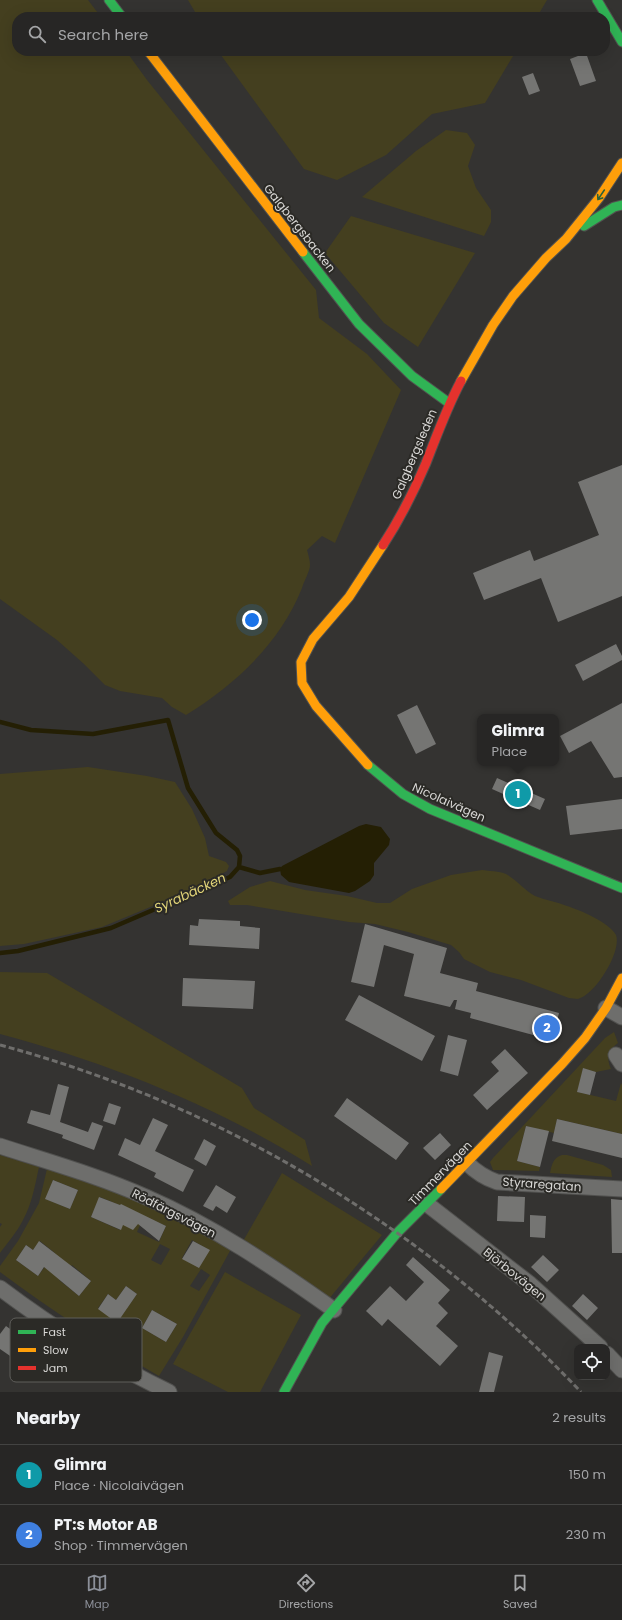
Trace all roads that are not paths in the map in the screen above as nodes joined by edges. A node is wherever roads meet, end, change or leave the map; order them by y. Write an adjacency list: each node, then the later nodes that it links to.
1 (109, 0): 3 (main road)
2 (597, 0): 4 (main road)
3 (118, 12)
4 (604, 12)
5 (610, 22): 6 (main road)
6 (622, 42)
7 (152, 56): 11 (main road, Galgbergsbacken)
8 (622, 163): 10 (main road, Galgbergsleden, one-way to 10)
9 (622, 205): 10 (main road, Galgbergsleden)
10 (566, 239): 11 (main road, Galgbergsleden)
11 (449, 403): 12 (main road, Galgbergsleden)
12 (304, 686): 13 (main road, Nicolaivägen)
13 (622, 888)
14 (622, 978): 15 (main road, Timmervägen)
15 (606, 1008): 16 (street); 18 (main road, Timmervägen)
16 (622, 1017)
17 (0, 1146): 22 (street, Rödfärgsvägen)
18 (467, 1163): 19 (street, Styraregatan); 20 (main road, Timmervägen)
19 (622, 1189)
20 (428, 1204): 22 (main road, Timmervägen); 24 (street, Björbovägen)
21 (0, 1288): 23 (street)
22 (334, 1310): 29 (main road, Timmervägen)
23 (43, 1318)
24 (597, 1344)
25 (610, 1357): 26 (street)
26 (622, 1370)
27 (142, 1378): 28 (street)
28 (169, 1392)
29 (284, 1392)

